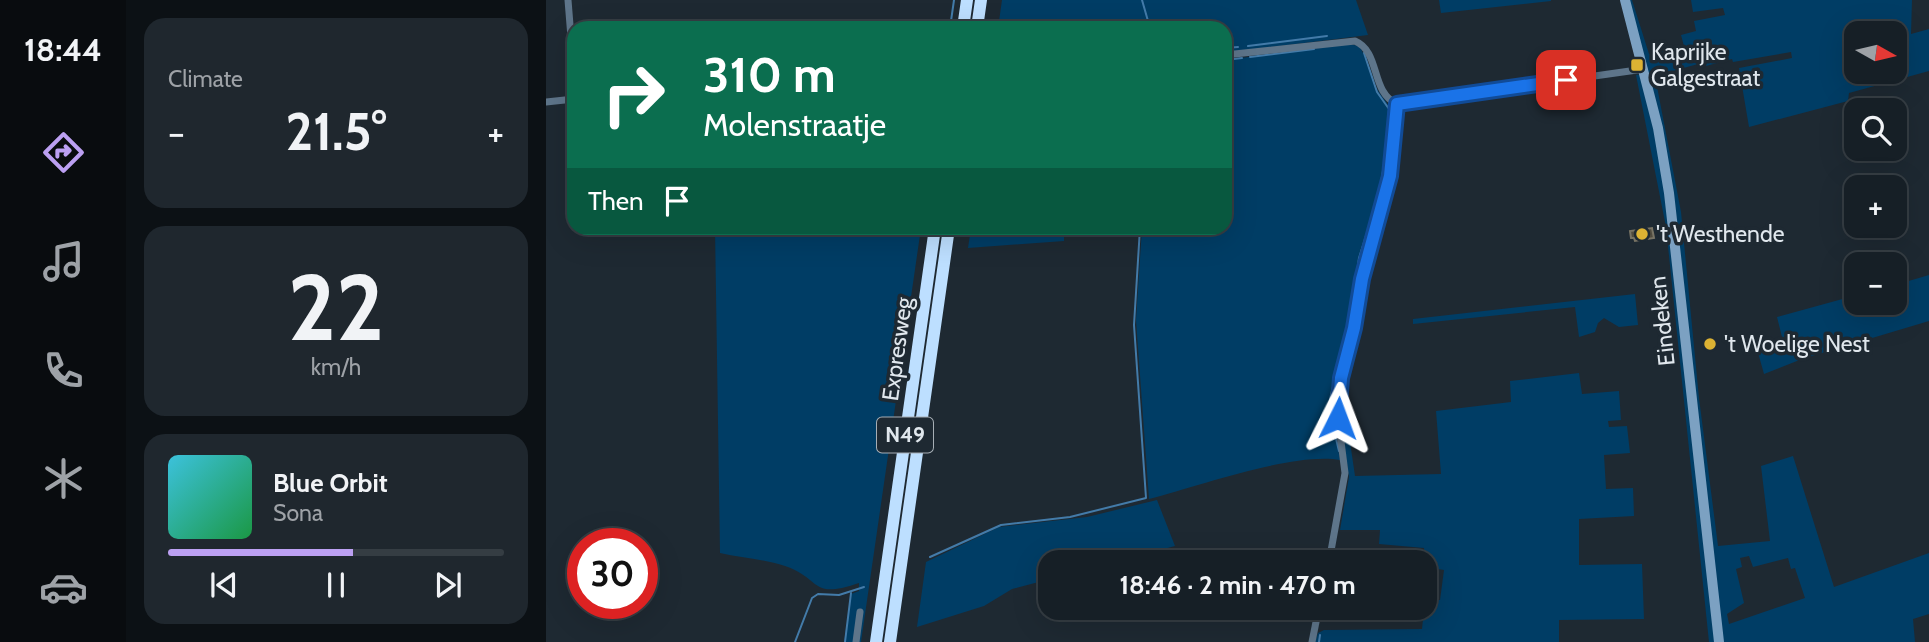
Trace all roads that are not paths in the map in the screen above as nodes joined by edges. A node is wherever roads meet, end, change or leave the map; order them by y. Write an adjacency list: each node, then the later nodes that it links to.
1 (568, 0): 5 (street)
2 (967, 0): 6 (highway)
3 (981, 0): 7 (highway)
4 (1625, 0): 9 (street, Eindeken)
5 (570, 21)
6 (964, 21)
7 (978, 21)
8 (1232, 54): 12 (street)
9 (1644, 69): 12 (street); 22 (street, Eindeken)
10 (567, 100): 11 (street)
11 (546, 102)
12 (1397, 104): 15 (street)
13 (934, 235): 19 (highway, Expresweg / N49)
14 (948, 235): 20 (highway, Expresweg / N49)
15 (1331, 550)
16 (860, 612): 18 (street)
17 (1316, 620): 21 (street)
18 (856, 642)
19 (876, 642)
20 (890, 642)
21 (1312, 642)
22 (1719, 642)

